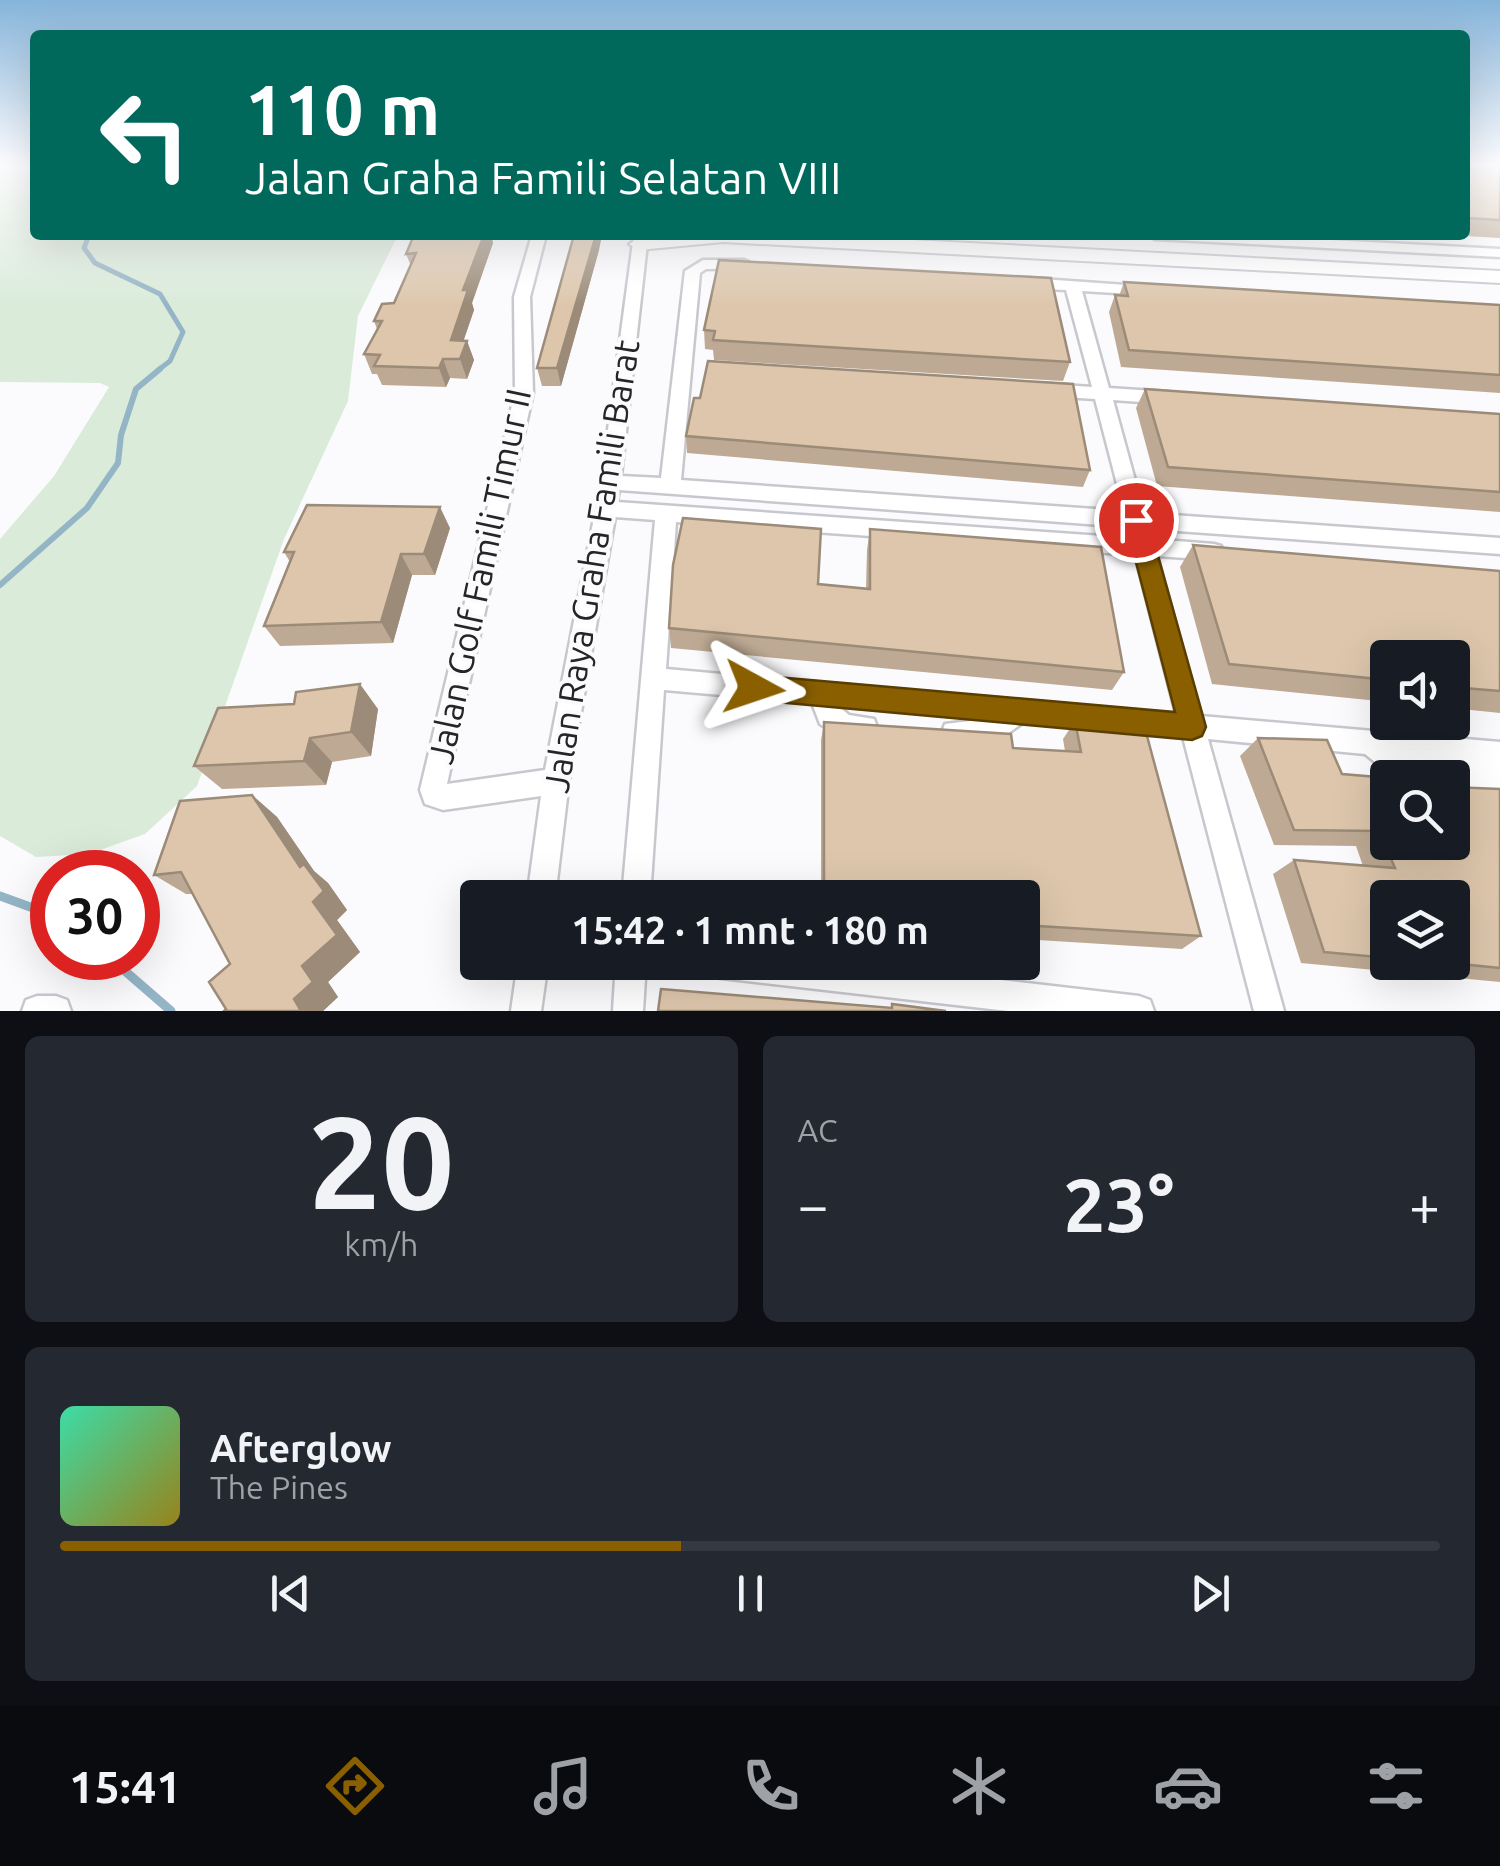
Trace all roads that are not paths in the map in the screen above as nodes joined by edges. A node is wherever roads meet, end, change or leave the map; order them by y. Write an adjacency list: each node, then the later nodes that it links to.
1 (537, 240): 31 (street, Jalan Golf Famili Timur II)
2 (640, 240): 14 (street, Jalan Raya Graha Famili Barat)
3 (815, 240): 7 (street)
4 (1246, 240): 5 (street)
5 (1500, 254)
6 (754, 266): 15 (street)
7 (1500, 277)
8 (1013, 282): 9 (street)
9 (1073, 286): 10 (street); 12 (street)
10 (1170, 291)
11 (1026, 389): 12 (street)
12 (1102, 394): 13 (street); 18 (street)
13 (1182, 399)
14 (610, 482): 15 (street); 16 (street, Jalan Raya Graha Famili Barat)
15 (670, 486): 18 (street)
16 (606, 510): 17 (street); 31 (street, Jalan Raya Graha Famili Barat)
17 (666, 514): 20 (street); 22 (street)
18 (1136, 520): 19 (street); 20 (street)
19 (1500, 546)
20 (1144, 548): 21 (street); 25 (street)
21 (1243, 554)
22 (652, 678): 23 (street); 33 (street)
23 (821, 694): 24 (street); 26 (street)
24 (1019, 711): 25 (street); 27 (street)
25 (1192, 727): 28 (street); 42 (street)
26 (899, 729)
27 (935, 731)
28 (1370, 743): 29 (street); 30 (street)
29 (1500, 754)
30 (1500, 777)
31 (556, 781): 32 (street, Jalan Raya Graha Famili Barat)
32 (543, 880)
33 (637, 880)
34 (530, 980): 39 (street)
35 (631, 980): 40 (street)
36 (869, 980): 41 (street)
37 (37, 1011): 38 (street)
38 (56, 1011)
39 (526, 1011)
40 (628, 1011)
41 (1139, 1011)
42 (1270, 1011)

